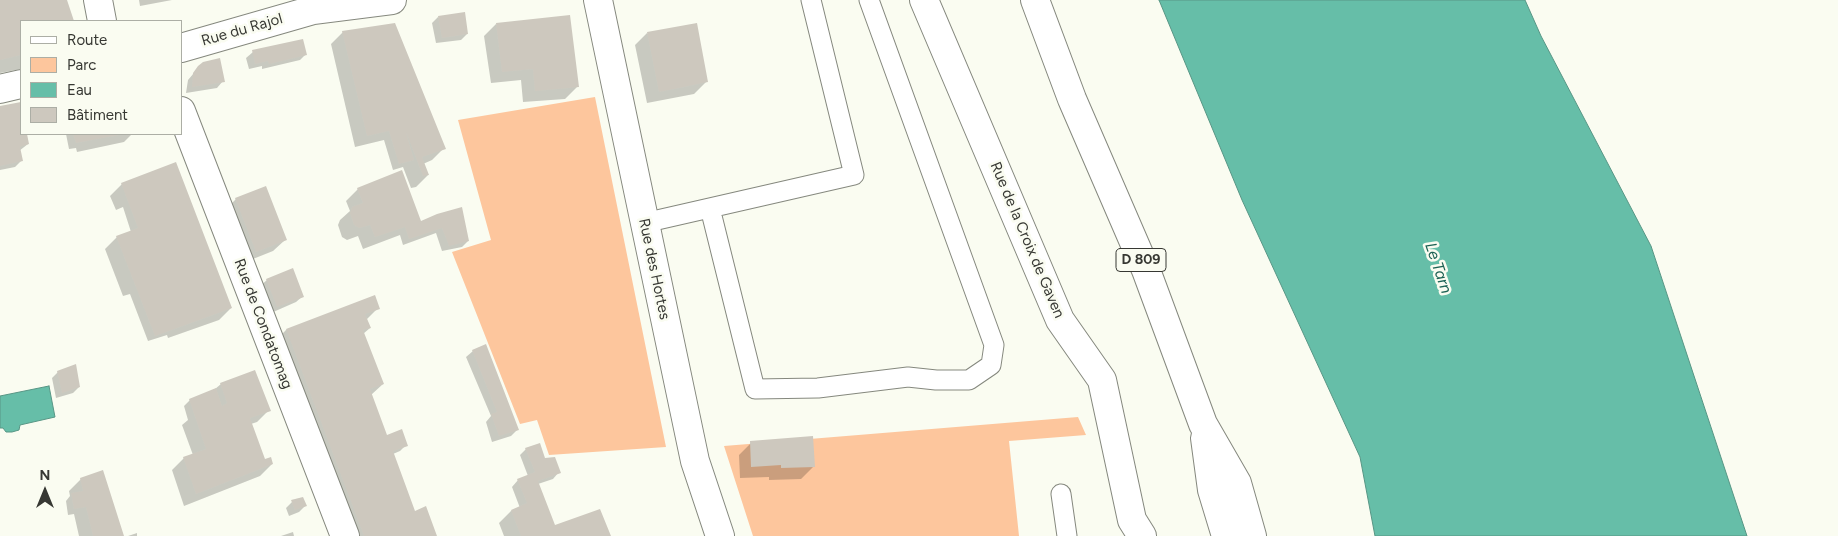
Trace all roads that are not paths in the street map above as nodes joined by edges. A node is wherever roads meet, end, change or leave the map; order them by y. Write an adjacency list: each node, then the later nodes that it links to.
1 (98, 0): 9 (street)
2 (392, 0): 10 (street, Rue du Rajol)
3 (598, 0): 16 (street, Rue des Hortes)
4 (811, 0): 15 (lane)
5 (870, 0): 15 (lane)
6 (924, 0): 22 (street, Rue de la Croix de Gaven)
7 (1019, 0): 13 (street, D 809)
8 (1035, 0): 13 (street, D 809)
9 (102, 20)
10 (182, 48)
11 (20, 84): 12 (street)
12 (0, 89)
13 (1072, 99): 17 (street, D 809)
14 (182, 114): 19 (street, Rue de Condatomag)
15 (710, 208): 16 (lane)
16 (644, 223): 20 (street, Rue des Hortes)
17 (1203, 424): 23 (street, D 809); 24 (street, D 809)
18 (1061, 494): 21 (lane)
19 (346, 536)
20 (720, 536)
21 (1067, 536)
22 (1142, 536)
23 (1226, 536)
24 (1252, 536)

